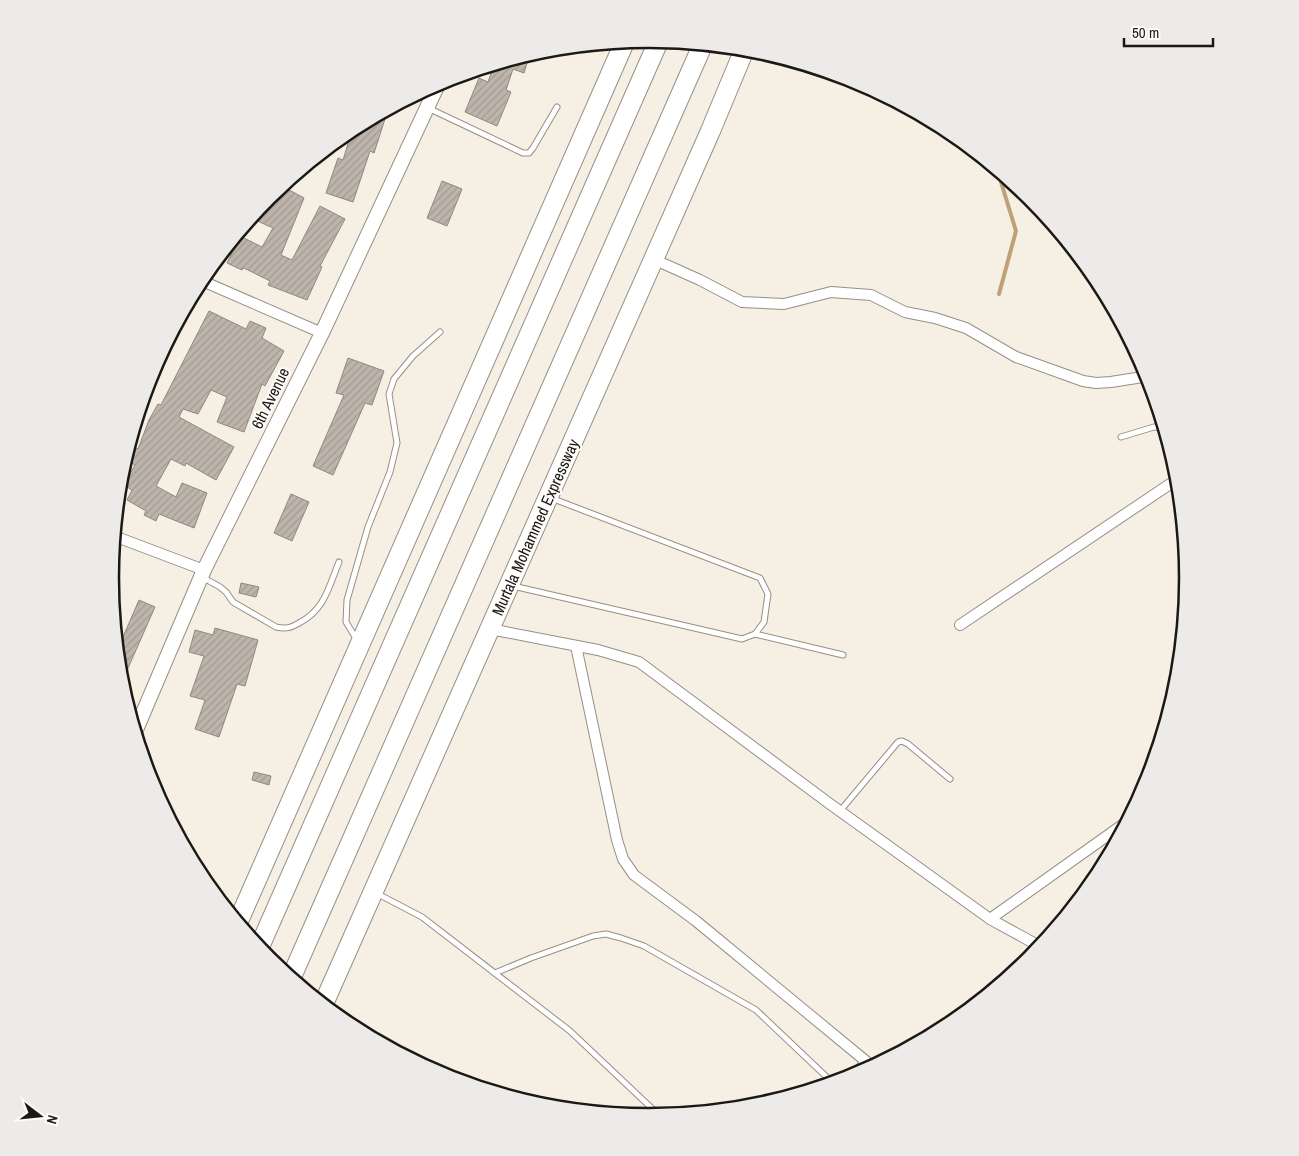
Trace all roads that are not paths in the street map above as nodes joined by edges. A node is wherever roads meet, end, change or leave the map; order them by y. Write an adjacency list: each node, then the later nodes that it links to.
1 (656, 48): 34 (highway)
2 (622, 49): 24 (highway)
3 (700, 50): 36 (highway)
4 (742, 56): 8 (highway, Murtala Mohammed Expressway)
5 (434, 93): 7 (street, 6th Avenue)
6 (557, 107): 7 (lane)
7 (427, 108): 11 (street, 6th Avenue)
8 (653, 259): 12 (street); 16 (highway, Murtala Mohammed Expressway)
9 (208, 283): 11 (street)
10 (440, 332): 24 (lane)
11 (322, 333): 19 (street, 6th Avenue)
12 (1141, 377)
13 (1158, 427): 14 (lane)
14 (1121, 437)
15 (1171, 483): 21 (street)
16 (548, 497): 20 (highway, Murtala Mohammed Expressway); 23 (lane)
17 (121, 539): 19 (street)
18 (339, 562): 19 (lane)
19 (203, 573): 27 (street, 6th Avenue)
20 (509, 585): 22 (highway, Murtala Mohammed Expressway); 23 (lane)
21 (960, 625)
22 (490, 629): 25 (street); 31 (highway, Murtala Mohammed Expressway)
23 (755, 634): 26 (lane)
24 (360, 645): 32 (highway)
25 (576, 646): 29 (street); 39 (street)
26 (843, 655)
27 (139, 722)
28 (950, 779): 29 (lane)
29 (840, 811): 33 (street)
30 (1116, 829): 33 (street)
31 (374, 891): 37 (lane); 38 (highway, Murtala Mohammed Expressway)
32 (241, 916)
33 (990, 919): 35 (street)
34 (262, 940)
35 (1034, 943)
36 (294, 971)
37 (495, 972): 42 (lane); 43 (lane)
38 (326, 998)
39 (863, 1059): 40 (street); 41 (lane)
40 (867, 1062)
41 (860, 1065)
42 (827, 1077)
43 (651, 1108)

